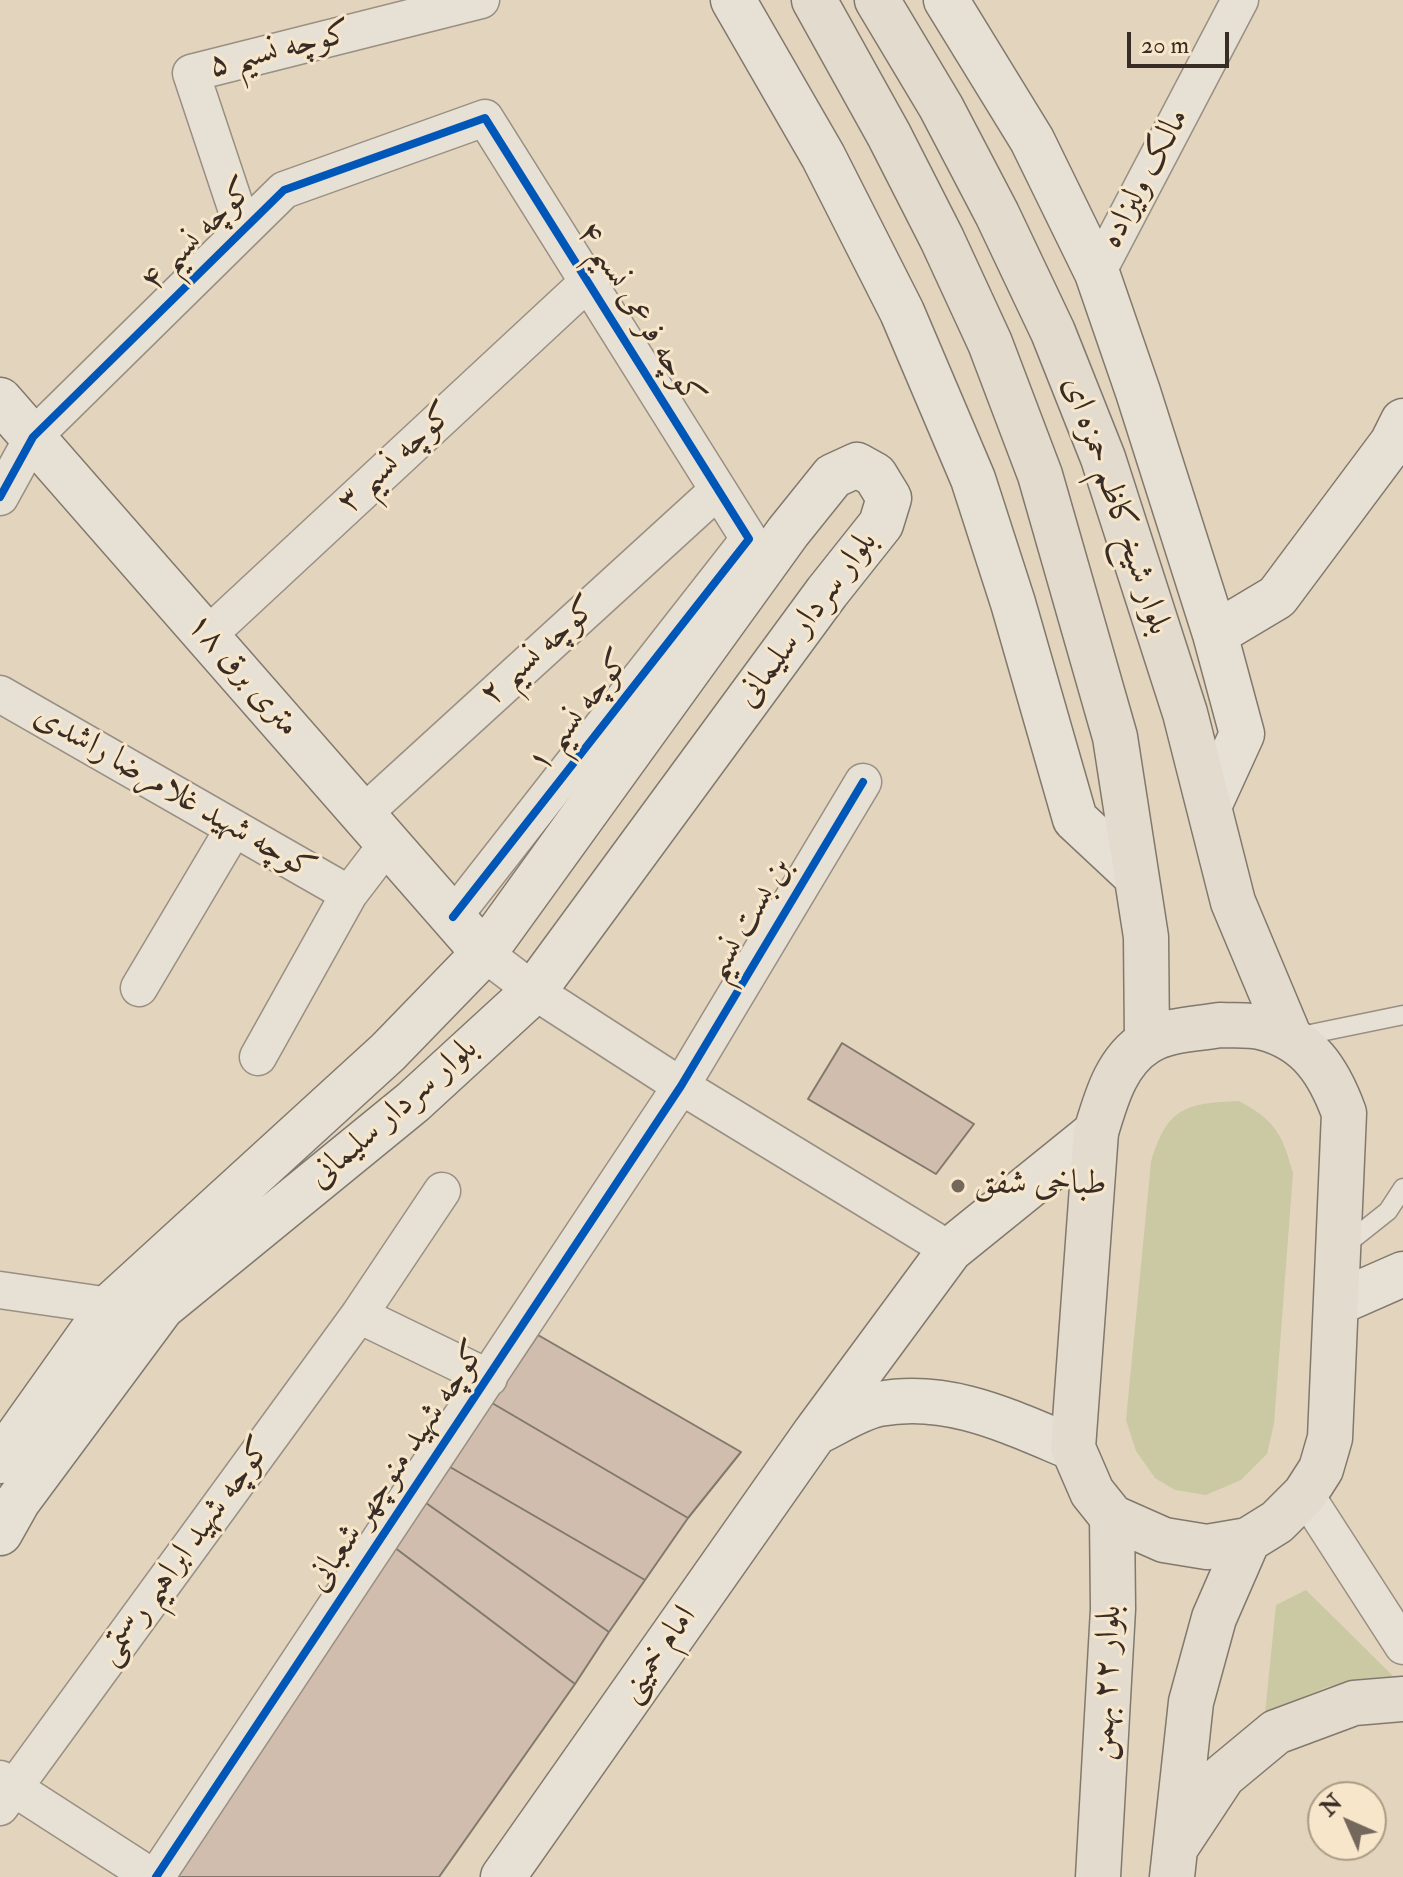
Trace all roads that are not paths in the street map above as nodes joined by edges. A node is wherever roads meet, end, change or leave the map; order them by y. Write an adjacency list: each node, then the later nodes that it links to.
1 (481, 0): 8 (street, کوچه نسیم ۵)
2 (733, 0): 24 (main road)
3 (814, 0): 24 (main road, بلوار شیخ کاظم حمزه ای)
4 (877, 0): 21 (main road, بلوار شیخ کاظم حمزه ای)
5 (946, 0): 9 (main road)
6 (1240, 0): 9 (street, مالک ولیزاده)
7 (485, 118): 8 (street, کوچه نسیم ۴); 10 (street, کوچه فرعی نسیم ۴)
8 (243, 229): 13 (street, کوچه نسیم ۴)
9 (1097, 273): 17 (main road)
10 (588, 282): 14 (street, کوچه فرعی نسیم ۴); 18 (street, کوچه نسیم ۳)
11 (0, 400): 13 (main road, ۱۸ متری برق)
12 (1403, 421): 17 (main road)
13 (33, 437): 15 (street, کوچه نسیم ۴); 18 (main road, ۱۸ متری برق)
14 (718, 490): 16 (street, کوچه فرعی نسیم ۴); 23 (street, کوچه نسیم ۲)
15 (0, 497)
16 (749, 539): 26 (street, کوچه نسیم ۱)
17 (1215, 634): 21 (main road)
18 (207, 636): 23 (main road, ۱۸ متری برق)
19 (0, 694): 22 (street, کوچه شهید غلامرضا راشدی)
20 (863, 782): 34 (street, بن بست نسیم)
21 (1210, 804): 31 (main road, بلوار شیخ کاظم حمزه ای)
22 (234, 828): 25 (street, کوچه شهید غلامرضا راشدی); 28 (street)
23 (375, 828): 25 (street, کوچه نسیم ۲); 26 (main road, ۱۸ متری برق)
24 (1136, 876): 32 (main road, بلوار شیخ کاظم حمزه ای)
25 (349, 894): 33 (street, کوچه نسیم ۲)
26 (453, 917): 27 (main road, ۱۸ متری برق)
27 (484, 953): 29 (street); 29 (main road, بلوار سردار سلیمانی); 43 (main road, بلوار سردار سلیمانی)
28 (139, 988)
29 (534, 991): 34 (street); 51 (main road, بلوار سردار سلیمانی)
30 (1403, 1015): 31 (lane)
31 (1290, 1038): 32 (main road); 39 (main road)
32 (1147, 1041): 35 (main road)
33 (258, 1057)
34 (681, 1086): 38 (street); 45 (street, کوچه شهید منوچهر شعبانی)
35 (1096, 1132): 38 (main road, امام خمینی); 47 (main road)
36 (1403, 1188): 39 (lane)
37 (442, 1191): 44 (street, کوچه شهید ابراهیم رستمی)
38 (950, 1250): 46 (main road, امام خمینی)
39 (1339, 1250): 42 (main road)
40 (1403, 1274): 42 (main road)
41 (0, 1290): 43 (street)
42 (1337, 1303): 49 (main road)
43 (110, 1306): 48 (main road, بلوار سردار سلیمانی)
44 (359, 1315): 45 (street); 55 (street, کوچه شهید ابراهیم رستمی)
45 (489, 1378): 59 (street, کوچه شهید منوچهر شعبانی)
46 (815, 1433): 47 (main road); 60 (main road, امام خمینی)
47 (1073, 1448): 50 (main road)
48 (0, 1461)
49 (1305, 1494): 52 (main road); 53 (street)
50 (1112, 1517): 52 (main road); 57 (main road, بلوار ۲۲ بهمن)
51 (0, 1533)
52 (1248, 1540): 58 (main road)
53 (1403, 1646)
54 (1403, 1699): 58 (main road)
55 (5, 1792): 56 (street)
56 (109, 1865): 59 (street)
57 (1092, 1867)
58 (1181, 1868)
59 (154, 1877)
60 (503, 1877)

